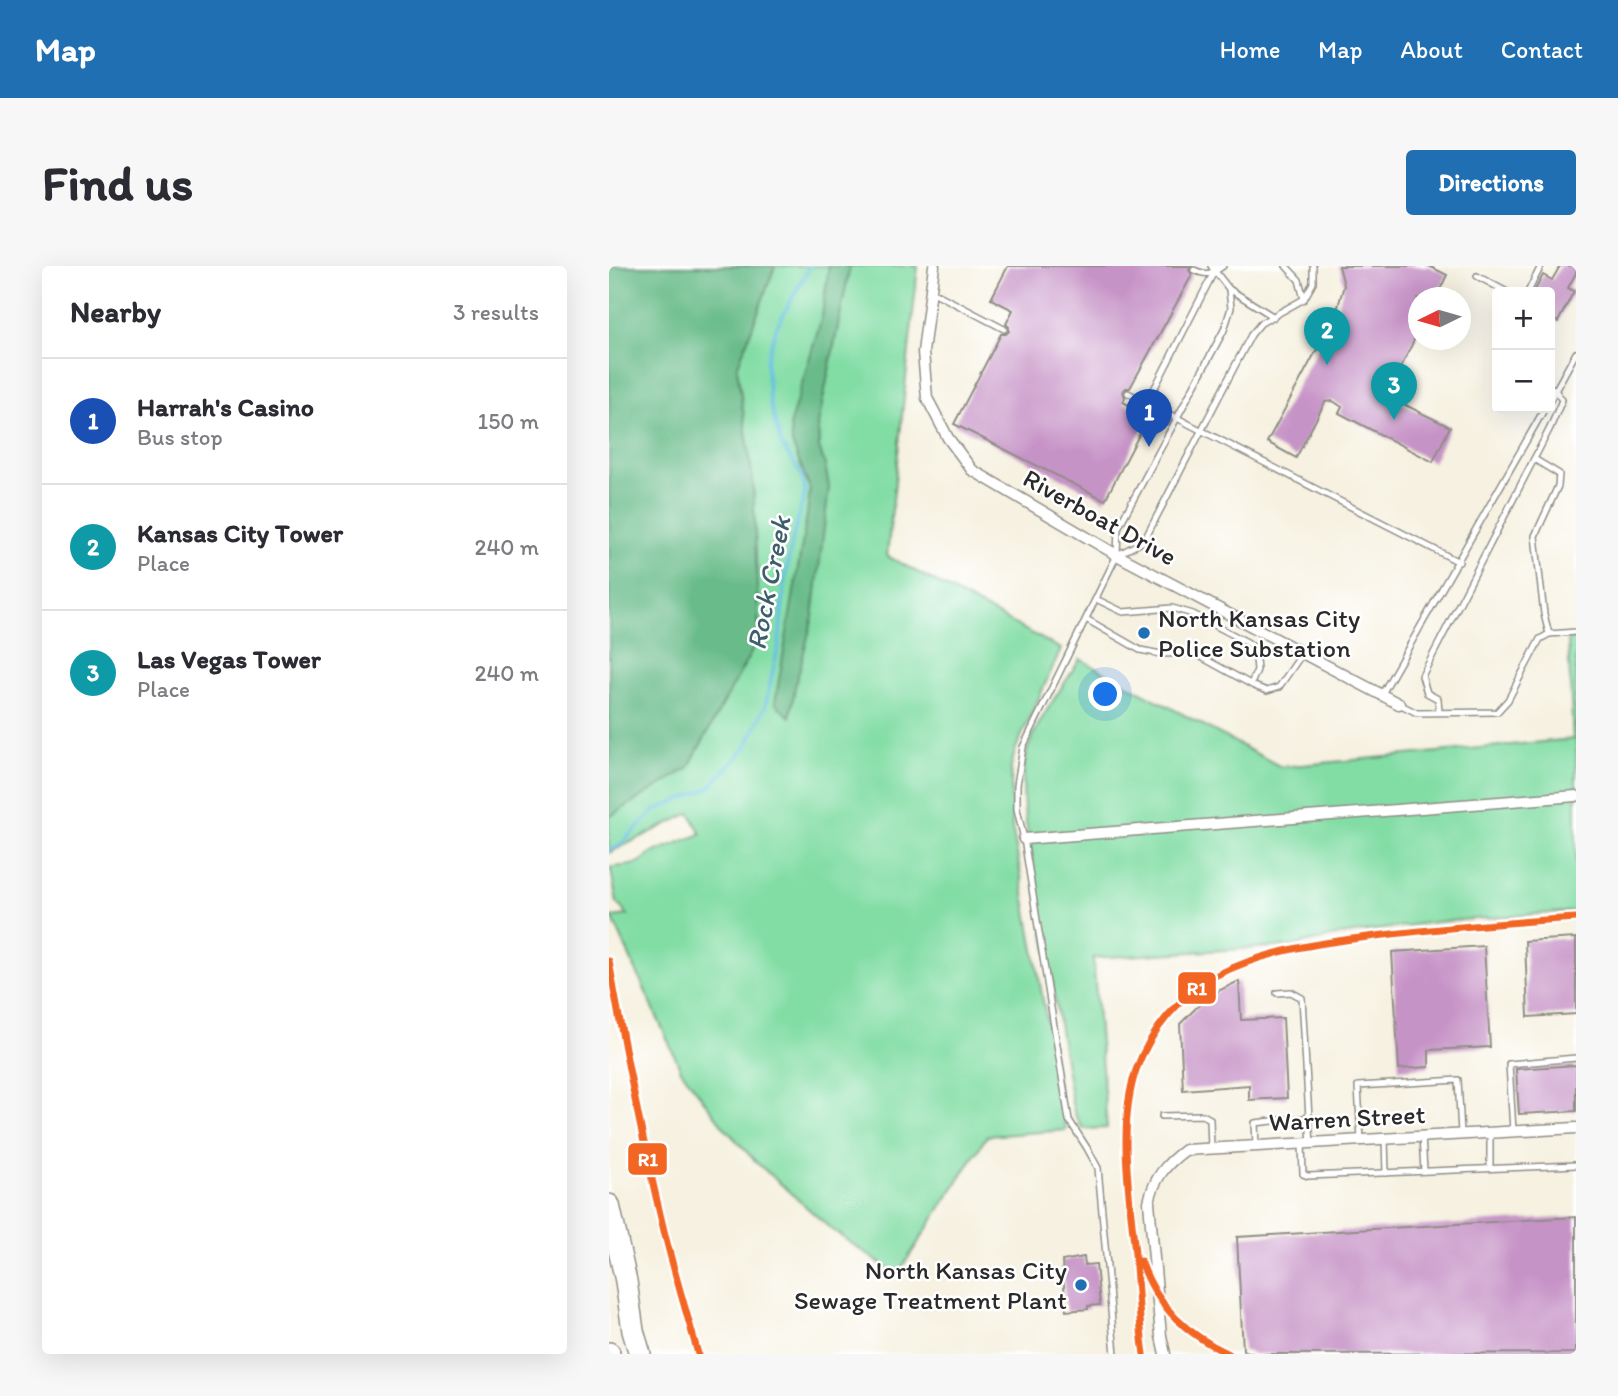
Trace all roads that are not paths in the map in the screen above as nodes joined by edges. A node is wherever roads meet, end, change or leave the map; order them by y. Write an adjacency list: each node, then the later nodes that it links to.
1 (934, 266): 13 (street, Riverboat Drive)
2 (1211, 266): 7 (lane)
3 (1223, 266): 7 (lane)
4 (1286, 266): 14 (lane)
5 (1313, 266): 14 (lane)
6 (1541, 266): 11 (lane)
7 (1216, 269): 8 (lane); 12 (lane); 21 (lane)
8 (1195, 270)
9 (1477, 276): 10 (lane)
10 (1498, 287)
11 (1530, 287)
12 (1229, 289): 15 (lane); 23 (lane)
13 (931, 291): 16 (lane); 26 (street, Riverboat Drive)
14 (1304, 299): 15 (lane)
15 (1274, 317): 24 (lane)
16 (1004, 330)
17 (1576, 353): 18 (lane)
18 (1555, 386)
19 (1555, 391): 25 (lane)
20 (1128, 393): 21 (lane)
21 (1147, 403): 23 (lane)
22 (1542, 413): 27 (lane)
23 (1176, 418): 24 (lane); 26 (lane)
24 (1202, 431): 26 (lane); 27 (lane)
25 (1534, 459): 31 (lane); 36 (lane)
26 (1117, 555): 28 (lane); 32 (street, Riverboat Drive)
27 (1459, 562): 34 (lane)
28 (1096, 599): 29 (lane); 33 (lane)
29 (1086, 619): 33 (lane); 38 (lane)
30 (1576, 632): 31 (lane)
31 (1549, 634): 36 (lane)
32 (1303, 653): 33 (lane); 34 (street, Riverboat Drive)
33 (1251, 684)
34 (1382, 694): 35 (street, Riverboat Drive)
35 (1399, 704): 36 (lane)
36 (1439, 712)
37 (1576, 796): 38 (street)
38 (1024, 839): 59 (lane)
39 (1277, 993): 42 (lane)
40 (1576, 1058): 44 (lane)
41 (1162, 1116): 52 (lane)
42 (1309, 1118): 50 (lane); 51 (lane)
43 (1576, 1128): 44 (street, Warren Street)
44 (1513, 1131): 45 (street, Warren Street)
45 (1490, 1132): 46 (street, Warren Street); 54 (lane)
46 (1461, 1134): 47 (street, Warren Street); 49 (lane)
47 (1422, 1136): 48 (street, Warren Street); 55 (lane)
48 (1384, 1139): 49 (street, Warren Street); 56 (lane)
49 (1361, 1140): 50 (street, Warren Street)
50 (1306, 1143): 51 (street, Warren Street); 56 (lane)
51 (1256, 1146): 52 (street, Warren Street)
52 (1211, 1148): 60 (street, Warren Street)
53 (1576, 1165): 54 (lane)
54 (1490, 1168): 55 (lane)
55 (1424, 1171): 56 (lane)
56 (1386, 1173)
57 (609, 1205): 58 (highway)
58 (640, 1354)
59 (1115, 1354)
60 (1165, 1354)

